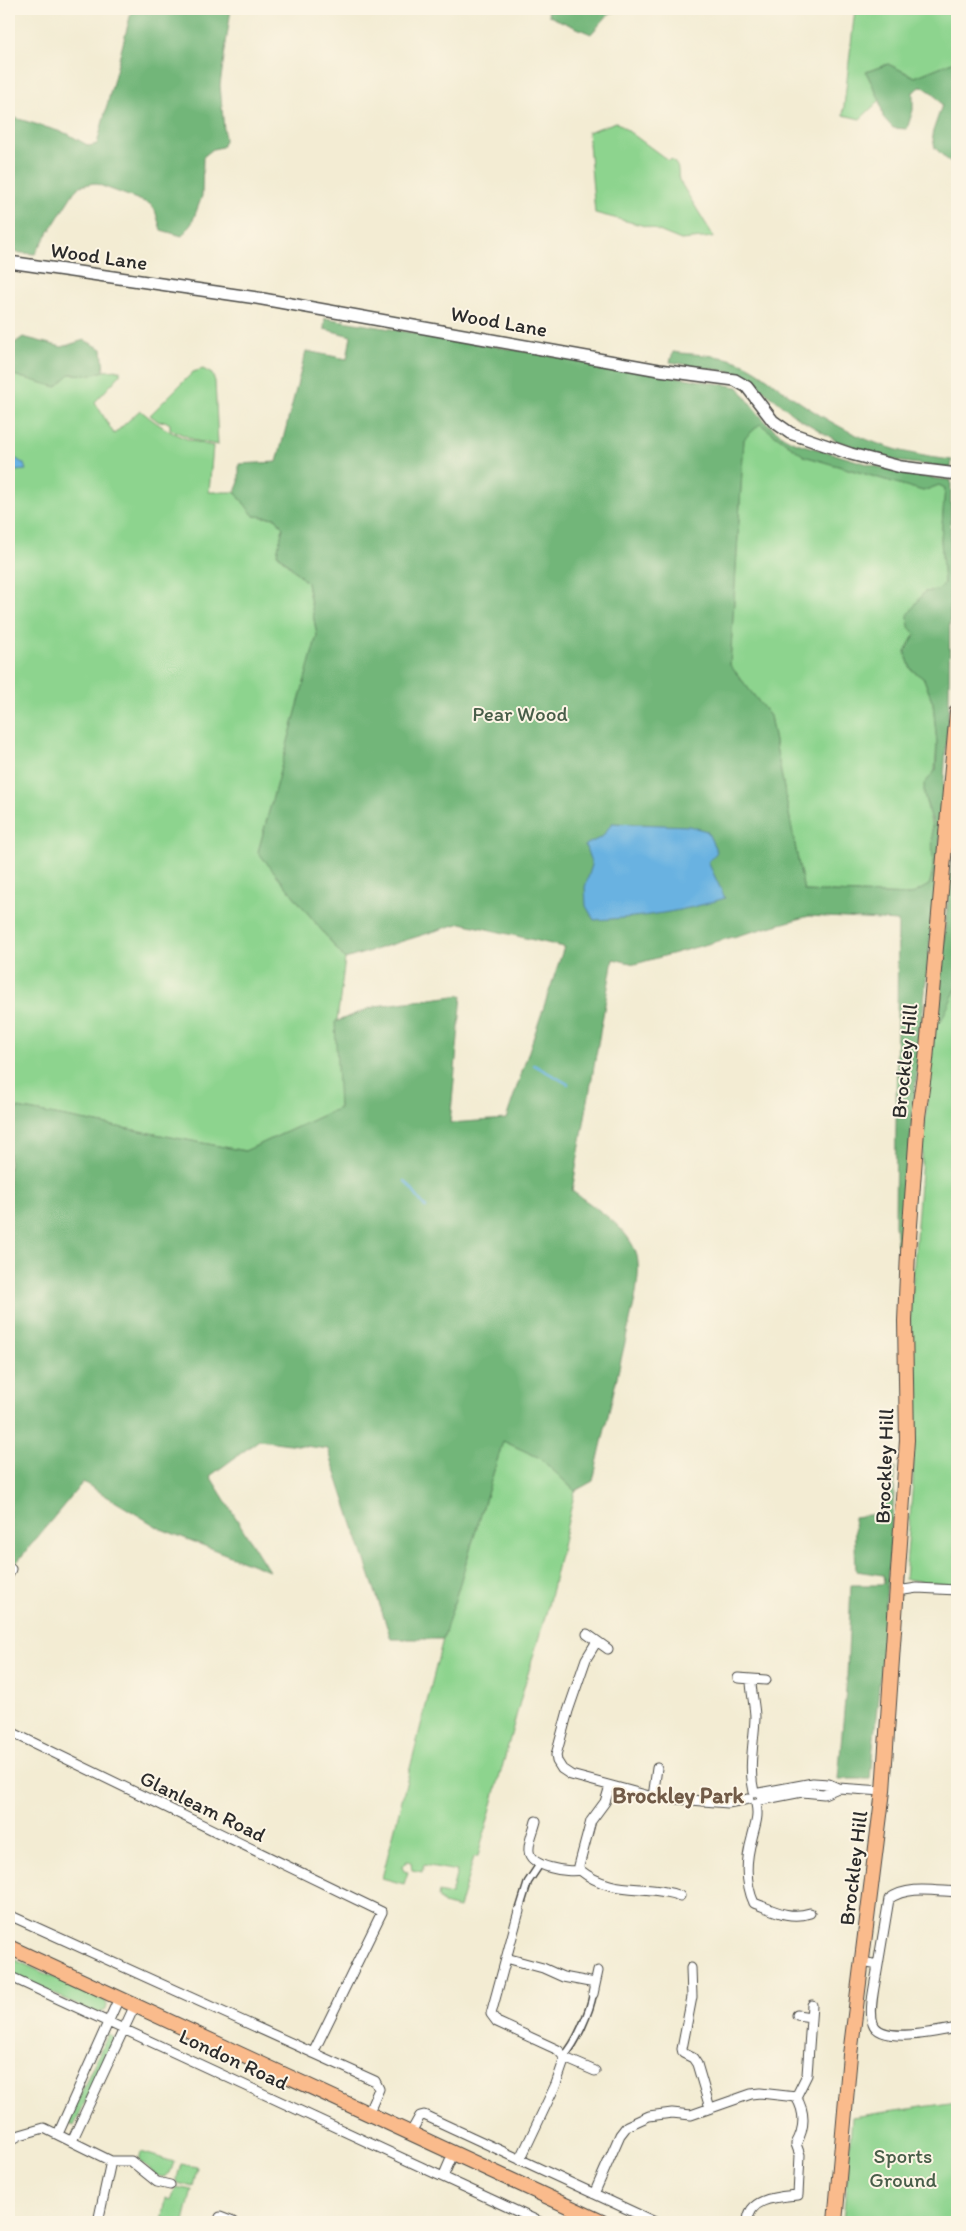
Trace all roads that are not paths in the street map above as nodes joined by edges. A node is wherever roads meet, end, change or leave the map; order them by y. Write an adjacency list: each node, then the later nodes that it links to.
1 (9, 262): 2 (street, Wood Lane)
2 (957, 474)
3 (957, 711): 4 (main road, Brockley Hill)
4 (898, 1587): 5 (street); 15 (main road, Brockley Hill)
5 (957, 1590)
6 (587, 1634): 7 (street)
7 (598, 1641): 8 (street); 14 (street)
8 (608, 1649)
9 (738, 1678): 10 (street)
10 (751, 1680): 11 (street); 17 (street)
11 (766, 1680)
12 (9, 1731): 43 (street, Glanleam Road)
13 (657, 1768): 16 (street)
14 (610, 1786): 16 (street); 20 (street)
15 (883, 1791): 17 (street); 28 (main road, Brockley Hill)
16 (653, 1797): 17 (street)
17 (756, 1798): 24 (street)
18 (536, 1820): 19 (street)
19 (540, 1864): 20 (street); 23 (street)
20 (580, 1870): 22 (street)
21 (957, 1892): 29 (street)
22 (680, 1896)
23 (519, 1911): 27 (street)
24 (810, 1913)
25 (9, 1915): 43 (street, London Road)
26 (9, 1947): 35 (main road, London Road)
27 (506, 1958): 33 (street); 44 (street)
28 (862, 1962): 29 (street); 66 (main road, Brockley Hill)
29 (878, 1965): 41 (street)
30 (691, 1968): 47 (street)
31 (598, 1971): 33 (street)
32 (9, 1976): 40 (street, London Road)
33 (595, 1982): 34 (street)
34 (593, 1994): 44 (street)
35 (119, 1998): 36 (main road, London Road); 40 (street)
36 (135, 2005): 42 (street); 48 (main road, London Road)
37 (812, 2005): 39 (street)
38 (797, 2015): 39 (street)
39 (811, 2017): 46 (street)
40 (108, 2022): 42 (street, London Road); 49 (street)
41 (957, 2028)
42 (124, 2029): 52 (street); 56 (street, London Road)
43 (313, 2053): 48 (street, London Road)
44 (564, 2057): 45 (street); 54 (street)
45 (595, 2071)
46 (796, 2097): 47 (street); 65 (street)
47 (710, 2108): 58 (street)
48 (368, 2114): 50 (main road, London Road)
49 (58, 2134): 51 (street); 52 (street)
50 (410, 2134): 53 (main road, London Road); 54 (street)
51 (9, 2141)
52 (72, 2141): 55 (street)
53 (453, 2154): 56 (street); 63 (main road, London Road)
54 (520, 2160): 58 (street)
55 (112, 2162): 57 (street); 60 (street)
56 (443, 2177): 62 (street, London Road)
57 (170, 2185)
58 (594, 2194): 64 (street)
59 (220, 2216): 61 (street)
60 (98, 2222)
61 (233, 2222)
62 (540, 2222)
63 (602, 2222)
64 (654, 2222)
65 (748, 2222)
66 (835, 2222)

